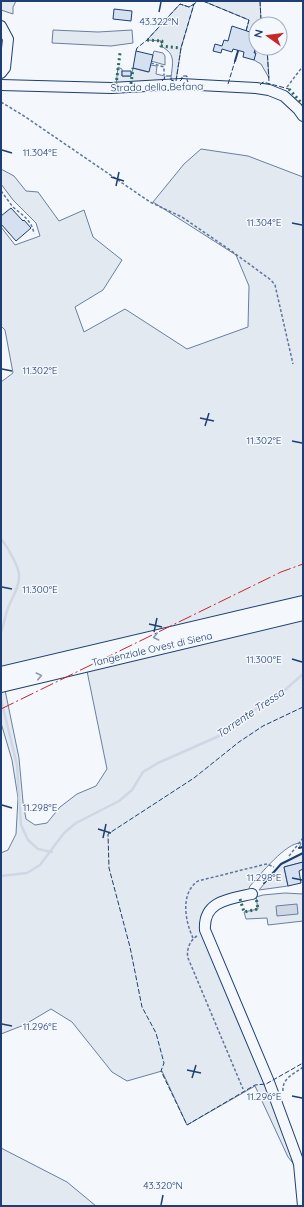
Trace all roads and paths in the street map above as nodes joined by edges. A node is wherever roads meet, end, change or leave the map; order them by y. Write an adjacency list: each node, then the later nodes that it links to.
1 (1, 28): 4 (street)
2 (151, 63): 5 (path)
3 (303, 66): 7 (path)
4 (1, 73)
5 (165, 77)
6 (1, 85): 7 (street, Strada della Befana)
7 (284, 96): 9 (street, Strada della Befana)
8 (1, 102): 12 (path)
9 (303, 116)
10 (1, 192): 11 (path)
11 (34, 234)
12 (293, 364)
13 (303, 603): 15 (highway, Tangenziale Ovest di Siena, one-way to 15)
14 (303, 613): 16 (highway, Tangenziale Ovest di Siena, one-way to 14)
15 (1, 674)
16 (1, 685)
17 (303, 838): 18 (path)
18 (289, 856)
19 (274, 867): 22 (path)
20 (252, 894): 21 (street)
21 (205, 930): 22 (path); 26 (street)
22 (193, 938): 24 (path)
23 (303, 1067): 25 (path)
24 (243, 1089)
25 (283, 1095)
26 (303, 1206)

